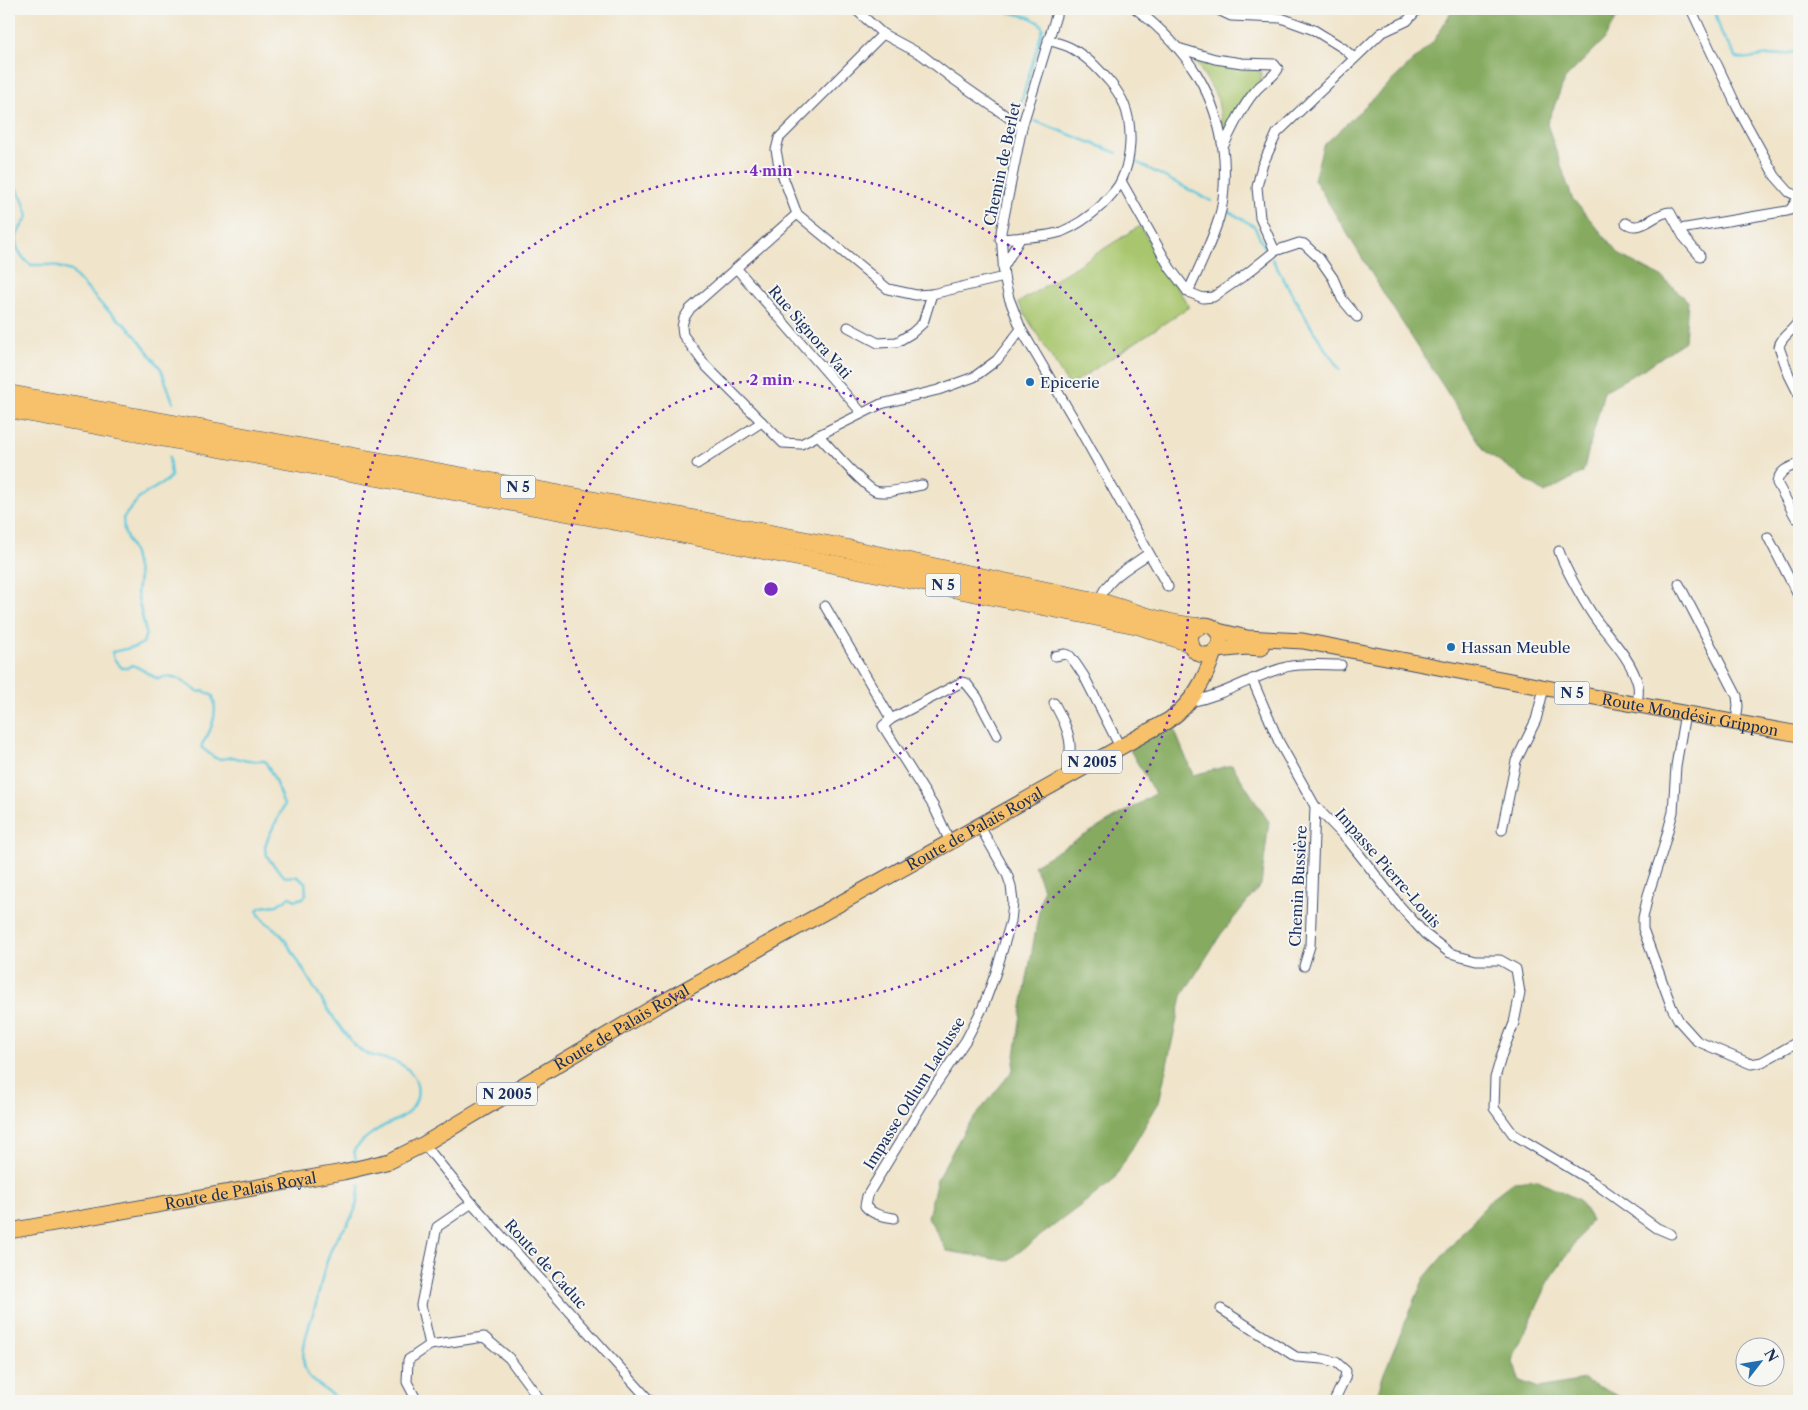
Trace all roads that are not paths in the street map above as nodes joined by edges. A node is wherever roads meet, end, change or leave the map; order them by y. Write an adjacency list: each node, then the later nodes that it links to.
1 (855, 9): 7 (street)
2 (1058, 9): 8 (street, Chemin de Berlet)
3 (1136, 9): 9 (street)
4 (1216, 9): 10 (street)
5 (1418, 9): 10 (street)
6 (1691, 9): 14 (street)
7 (883, 34): 11 (street); 15 (street)
8 (1048, 40): 11 (street, Chemin de Berlet); 13 (street)
9 (1178, 48): 12 (street); 12 (street)
10 (1354, 58): 20 (street)
11 (1022, 127): 19 (street, Chemin de Berlet)
12 (1223, 147): 24 (street)
13 (1121, 181): 18 (street); 24 (street)
14 (1799, 197): 17 (street)
15 (797, 214): 22 (street); 25 (street)
16 (1626, 223): 17 (street)
17 (1680, 229): 21 (street)
18 (1021, 237): 19 (street); 23 (street)
19 (1000, 239): 23 (street, Chemin de Berlet)
20 (1276, 251): 24 (street); 26 (street)
21 (1700, 256)
22 (737, 269): 33 (street, Rue Signora Vati); 34 (street)
23 (1004, 273): 25 (street); 29 (street, Chemin de Berlet)
24 (1188, 292)
25 (932, 294): 28 (street)
26 (1357, 317)
27 (1799, 319): 31 (street)
28 (848, 327)
29 (1021, 328): 33 (street); 42 (street, Chemin de Berlet)
30 (9, 394): 46 (highway, N 5)
31 (1799, 395)
32 (9, 409): 48 (highway, N 5)
33 (862, 414): 35 (street)
34 (762, 422): 35 (street); 36 (street)
35 (818, 435): 38 (street)
36 (697, 464)
37 (1799, 464): 39 (street)
38 (922, 484)
39 (1796, 518)
40 (1768, 537): 45 (street)
41 (1560, 551): 59 (street)
42 (1148, 554): 44 (street, Chemin de Berlet); 46 (street)
43 (1679, 584): 62 (street)
44 (1168, 587)
45 (1799, 597)
46 (1098, 602): 48 (highway); 50 (highway, N 5)
47 (825, 606): 61 (street)
48 (1133, 625): 50 (highway, N 5)
49 (1218, 632): 50 (main road, N 5); 51 (main road, Route Mondésir Grippon / N 5); 52 (main road, Route de Palais Royal)
50 (1195, 641): 52 (main road, N 5); 57 (main road)
51 (1345, 650): 52 (main road, Route Mondésir Grippon / N 5); 56 (main road, Route Mondésir Grippon / N 5)
52 (1215, 651): 57 (main road, Route de Palais Royal / N 2005)
53 (1055, 656): 65 (street)
54 (1341, 665): 55 (street)
55 (1252, 679): 57 (street); 67 (street, Impasse Pierre-Louis)
56 (1544, 688): 59 (main road, Route Mondésir Grippon / N 5); 69 (street)
57 (1190, 702): 65 (main road, Route de Palais Royal / N 2005)
58 (1054, 703): 66 (street)
59 (1637, 704): 60 (main road, Route Mondésir Grippon / N 5)
60 (1685, 713): 62 (main road, Route Mondésir Grippon / N 5); 72 (street)
61 (891, 719): 64 (street); 70 (street)
62 (1736, 722): 63 (main road, Route Mondésir Grippon / N 5)
63 (1799, 734)
64 (997, 735)
65 (1120, 747): 66 (main road, Route de Palais Royal / N 2005)
66 (1073, 772): 68 (main road, Route de Palais Royal / N 2005)
67 (1315, 806): 71 (street, Chemin Bussière); 77 (street, Impasse Pierre-Louis)
68 (979, 825): 70 (main road, Route de Palais Royal / N 2005); 75 (street, Impasse Odlum Laclusse)
69 (1502, 830)
70 (950, 842): 73 (main road, Route de Palais Royal / N 2005)
71 (1304, 966)
72 (1799, 1042)
73 (424, 1144): 74 (street, Route de Caduc); 76 (main road, Route de Palais Royal / N 2005)
74 (472, 1203): 79 (street); 82 (street, Route de Caduc)
75 (894, 1218)
76 (9, 1231)
77 (1671, 1234)
78 (1221, 1309): 83 (street)
79 (430, 1345): 80 (street); 81 (street)
80 (417, 1401)
81 (542, 1401)
82 (650, 1401)
83 (1334, 1401)

